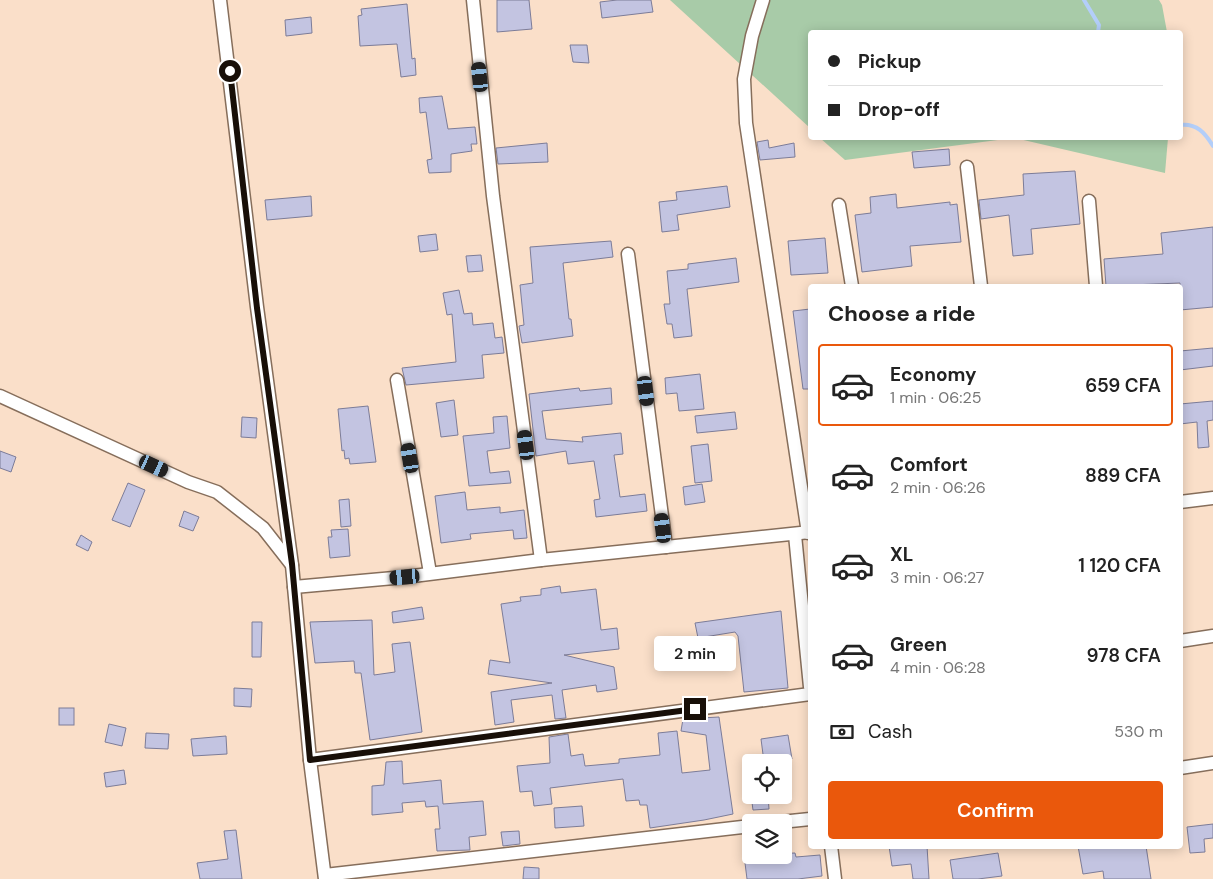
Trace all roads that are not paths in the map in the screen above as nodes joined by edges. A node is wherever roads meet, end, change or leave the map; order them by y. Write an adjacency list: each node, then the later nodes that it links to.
1 (220, 0): 20 (street)
2 (473, 0): 19 (street)
3 (763, 0): 15 (street)
4 (967, 168): 9 (street)
5 (1089, 201): 10 (street)
6 (839, 205): 8 (street)
7 (628, 254): 18 (street)
8 (852, 284)
9 (981, 284)
10 (1096, 284)
11 (397, 380): 21 (street)
12 (0, 396): 20 (street)
13 (1213, 498): 14 (street)
14 (1183, 502)
15 (808, 526)
16 (808, 532): 17 (street)
17 (795, 535): 18 (street); 25 (street)
18 (666, 547): 19 (street)
19 (541, 560): 21 (street)
20 (292, 564): 22 (street)
21 (430, 573): 22 (street)
22 (294, 587): 27 (street)
23 (1213, 636): 24 (street)
24 (1183, 641)
25 (808, 666)
26 (808, 694): 27 (street)
27 (310, 760): 34 (street)
28 (1213, 763): 29 (street)
29 (1183, 768)
30 (808, 819): 31 (street)
31 (792, 821)
32 (742, 827): 34 (street)
33 (831, 849): 35 (street)
34 (325, 877)
35 (835, 879)

